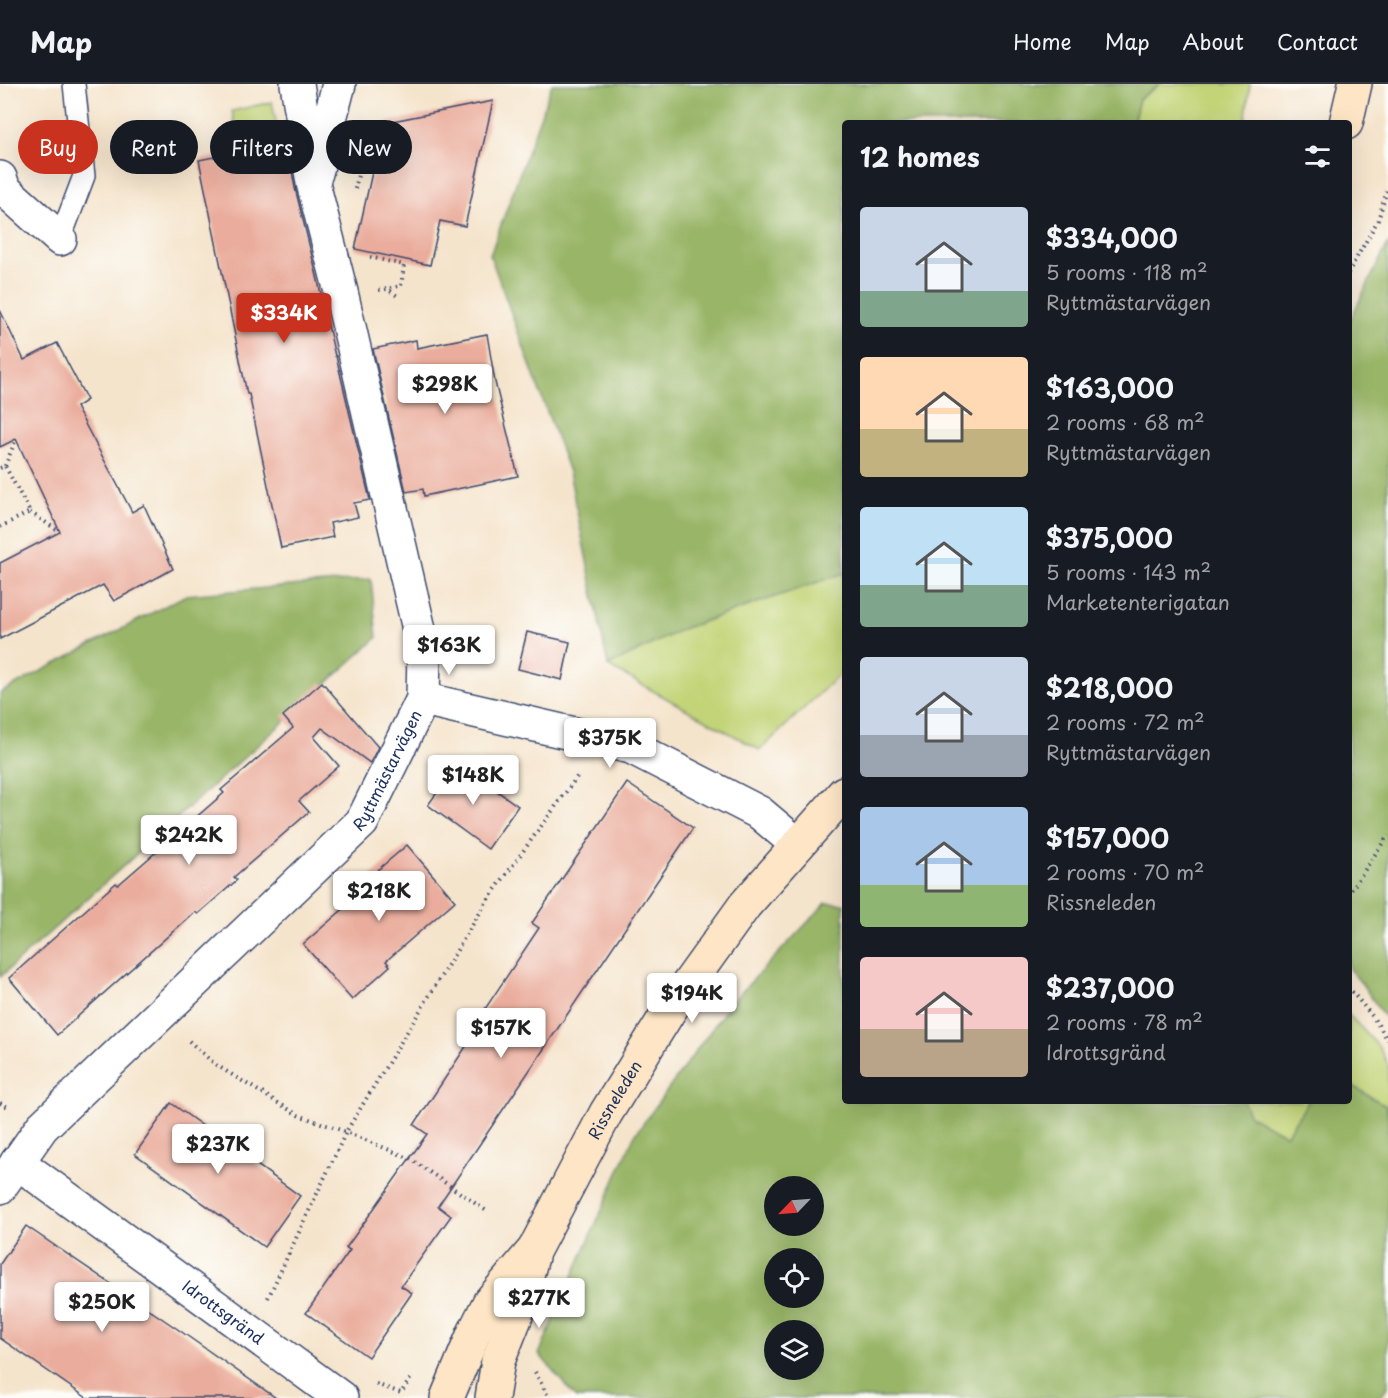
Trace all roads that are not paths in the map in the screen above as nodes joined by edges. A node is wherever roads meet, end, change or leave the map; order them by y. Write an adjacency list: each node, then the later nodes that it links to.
1 (74, 84): 8 (lane)
2 (297, 84): 7 (street, Ryttmästarvägen)
3 (339, 84): 7 (street, Ryttmästarvägen)
4 (1354, 84): 5 (street)
5 (1347, 120)
6 (0, 178): 8 (street)
7 (314, 183): 9 (street, Ryttmästarvägen)
8 (60, 239)
9 (423, 699): 11 (street); 12 (street, Ryttmästarvägen)
10 (842, 795): 11 (street, Rissneleden)
11 (798, 845): 13 (street, Rissneleden)
12 (9, 1174): 14 (street, Idrottsgränd)
13 (534, 1250): 15 (street, Rissneleden); 16 (street, Rissneleden)
14 (341, 1398)
15 (447, 1398)
16 (492, 1398)

